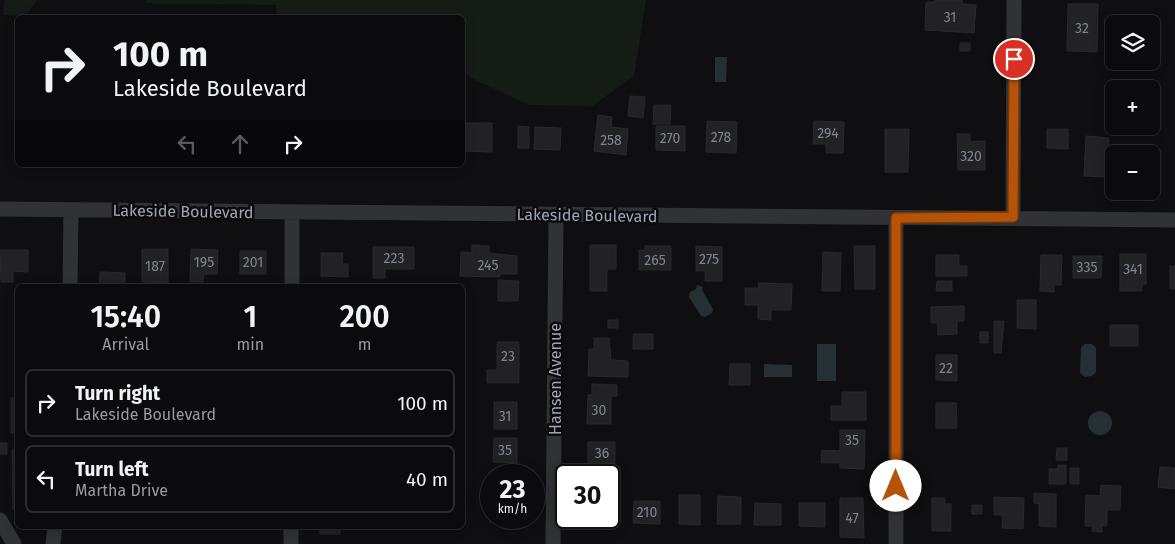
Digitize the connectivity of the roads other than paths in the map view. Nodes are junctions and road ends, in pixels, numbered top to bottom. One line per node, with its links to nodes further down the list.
1 (1014, 0): 6 (street)
2 (0, 209): 3 (street, Lakeside Boulevard)
3 (71, 210): 4 (street, Lakeside Boulevard); 9 (street)
4 (292, 212): 5 (street, Lakeside Boulevard); 10 (street)
5 (556, 215): 7 (street, Lakeside Boulevard); 17 (street, Hansen Avenue)
6 (1013, 217): 7 (street, Lakeside Boulevard); 8 (street, Lakeside Boulevard)
7 (896, 218): 18 (street)
8 (1175, 220)
9 (70, 284)
10 (292, 284)
11 (0, 520): 14 (street)
12 (54, 529): 15 (street)
13 (291, 529): 16 (street)
14 (14, 544)
15 (52, 544)
16 (291, 544)
17 (553, 544)
18 (896, 544)

